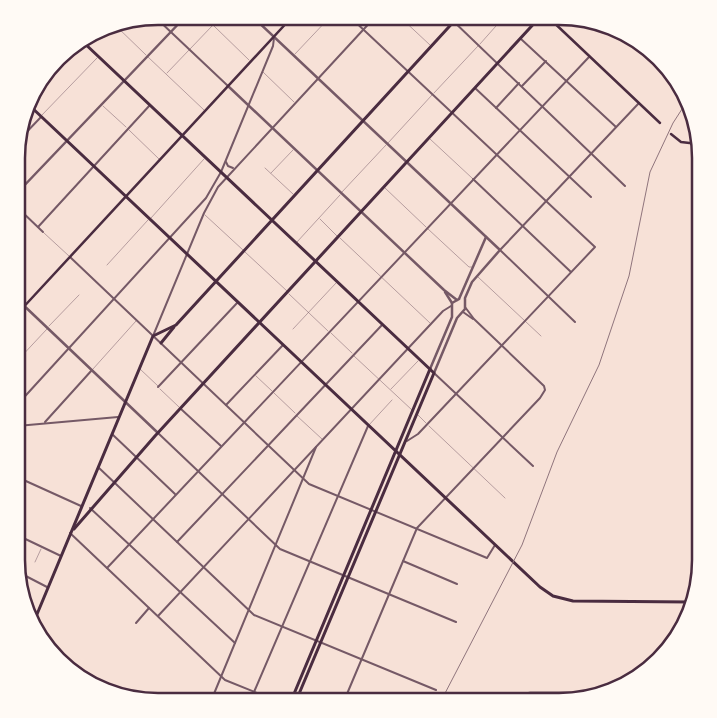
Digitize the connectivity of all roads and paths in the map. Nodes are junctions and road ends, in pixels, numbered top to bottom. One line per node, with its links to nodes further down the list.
1 (164, 25): 17 (street)
2 (178, 25): 17 (street)
3 (213, 25): 23 (lane); 28 (lane)
4 (261, 25): 18 (street)
5 (285, 25): 18 (main road)
6 (322, 25): 24 (lane)
7 (359, 25): 15 (street)
8 (368, 25): 15 (street)
9 (409, 25): 22 (lane)
10 (451, 25): 22 (main road)
11 (457, 25): 20 (street)
12 (497, 25): 20 (lane)
13 (533, 25): 19 (main road)
14 (556, 25): 27 (main road)
15 (364, 30): 32 (street); 34 (street)
16 (121, 31): 26 (lane)
17 (171, 32): 23 (street); 26 (street)
18 (274, 37): 24 (street); 28 (main road); 31 (street)
19 (521, 38): 29 (street); 30 (main road)
20 (479, 45): 30 (street); 41 (lane)
21 (87, 46): 25 (main road)
22 (431, 46): 32 (main road)
23 (189, 49): 33 (lane); 38 (street)
24 (293, 55): 34 (street)
25 (98, 56): 36 (main road); 52 (lane)
26 (148, 56): 33 (lane); 36 (street)
27 (589, 57): 35 (street); 43 (main road)
28 (251, 61): 38 (main road)
29 (546, 62): 35 (street); 39 (street)
30 (498, 63): 37 (street); 40 (main road)
31 (262, 72): 42 (lane); 46 (street)
32 (408, 72): 41 (street); 53 (main road)
33 (166, 74): 50 (lane)
34 (318, 78): 42 (street); 53 (street)
35 (567, 80): 47 (street); 56 (street)
36 (124, 81): 44 (street); 45 (main road)
37 (519, 83): 39 (street); 48 (street)
38 (228, 86): 46 (street); 50 (main road)
39 (522, 86): 47 (street)
40 (475, 88): 48 (street); 51 (main road)
41 (433, 95): 51 (street); 65 (lane)
42 (294, 102): 55 (street)
43 (639, 103): 54 (main road); 56 (street)
44 (102, 105): 58 (lane); 63 (street)
45 (150, 105): 58 (street); 61 (main road)
46 (248, 105): 55 (street); 71 (street)
47 (543, 105): 59 (street); 67 (street)
48 (496, 108): 59 (street)
49 (34, 110): 52 (main road)
50 (205, 111): 61 (main road)
51 (452, 113): 62 (main road); 68 (street)
52 (41, 117): 57 (street); 63 (main road)
53 (363, 121): 65 (street); 76 (main road)
54 (660, 123)
55 (271, 127): 66 (street); 74 (street)
56 (616, 127): 67 (street)
57 (29, 129)
58 (128, 129): 70 (lane); 73 (street)
59 (519, 130): 68 (street); 80 (street)
60 (670, 134): 64 (main road)
61 (182, 136): 69 (main road); 70 (main road)
62 (429, 138): 72 (main road); 81 (lane)
63 (68, 141): 73 (main road); 82 (street)
64 (691, 143)
65 (387, 144): 72 (street); 85 (lane)
66 (294, 149): 76 (street); 78 (lane)
67 (592, 152): 80 (street); 83 (street)
68 (496, 154): 81 (street); 89 (street)
69 (205, 158): 77 (main road); 95 (lane)
70 (160, 160): 87 (main road)
71 (226, 160): 74 (street); 77 (street)
72 (407, 162): 84 (main road); 90 (street)
73 (94, 166): 87 (main road); 98 (street)
74 (235, 168): 79 (street)
75 (265, 168): 78 (lane)
76 (317, 170): 85 (street); 86 (main road)
77 (221, 172): 79 (main road); 102 (street)
78 (271, 174): 86 (lane)
79 (226, 177): 92 (street); 96 (main road)
80 (569, 177): 88 (street); 89 (street)
81 (473, 179): 90 (street); 97 (street)
82 (25, 185)
83 (625, 186)
84 (384, 187): 91 (main road); 99 (lane)
85 (342, 193): 91 (street); 94 (lane)
86 (294, 195): 96 (main road)
87 (126, 197): 95 (main road); 109 (main road)
88 (591, 197)
89 (546, 201): 97 (street); 113 (street)
90 (450, 203): 99 (street); 101 (street)
91 (362, 212): 103 (main road); 107 (street)
92 (204, 214): 105 (lane); 108 (street)
93 (25, 215): 98 (street)
94 (318, 218): 103 (lane); 104 (lane)
95 (150, 219): 102 (main road); 111 (lane)
96 (271, 220): 104 (main road); 105 (main road)
97 (523, 226): 106 (street); 113 (street)
98 (38, 227): 100 (street)
99 (427, 228): 107 (street); 112 (lane)
100 (43, 232): 109 (lane)
101 (486, 237): 106 (street); 112 (street)
102 (170, 238): 108 (main road); 122 (street)
103 (339, 238): 110 (main road); 115 (lane)
104 (296, 243): 110 (main road)
105 (243, 250): 116 (main road); 119 (lane)
106 (500, 250): 114 (street); 121 (street)
107 (404, 252): 115 (street); 118 (street)
108 (187, 254): 116 (main road); 144 (street)
109 (70, 257): 122 (street); 126 (main road)
110 (316, 262): 117 (main road); 119 (main road)
111 (107, 264)
112 (474, 267): 123 (street)
113 (572, 272): 121 (street)
114 (477, 276): 128 (street); 135 (lane)
115 (380, 277): 124 (street); 138 (lane)
116 (216, 281): 125 (main road); 139 (main road)
117 (337, 282): 124 (main road); 131 (lane)
118 (444, 290): 123 (street); 127 (street)
119 (288, 293): 131 (lane); 137 (main road)
120 (79, 295): 141 (lane)
121 (548, 297): 135 (street); 136 (street)
122 (115, 300): 134 (street); 150 (street)
123 (458, 300): 127 (street); 128 (street)
124 (357, 301): 140 (main road); 143 (street)
125 (238, 302): 137 (main road); 155 (street)
126 (25, 305)
127 (452, 305): 130 (street); 138 (street)
128 (465, 306): 132 (street); 133 (street)
129 (25, 307): 141 (street)
130 (453, 311): 132 (street); 158 (street)
131 (308, 312): 142 (lane); 143 (lane)
132 (462, 312): 133 (street); 159 (street)
133 (474, 319): 148 (street)
134 (137, 321): 144 (street); 157 (lane)
135 (525, 321): 145 (lane); 148 (street)
136 (575, 322)
137 (260, 323): 147 (main road); 162 (main road)
138 (431, 324): 149 (street)
139 (176, 325): 144 (main road); 146 (main road)
140 (382, 325): 149 (main road); 152 (street)
141 (48, 328): 150 (street); 151 (lane)
142 (293, 329)
143 (329, 332): 152 (lane); 154 (street)
144 (153, 336): 146 (street); 156 (main road)
145 (541, 336)
146 (161, 343): 155 (street)
147 (283, 345): 154 (main road); 160 (street)
148 (502, 346): 167 (street); 185 (street)
149 (408, 348): 153 (main road); 161 (street)
150 (69, 349): 157 (street); 168 (street)
151 (25, 353)
152 (354, 355): 161 (lane); 163 (street)
153 (419, 360): 158 (main road); 165 (lane)
154 (300, 362): 163 (main road); 166 (street)
155 (181, 363): 162 (street); 164 (street)
156 (139, 368): 164 (lane); 170 (main road)
157 (92, 370): 170 (street); 179 (street)
158 (430, 370): 159 (main road); 174 (main road)
159 (434, 373): 167 (street); 175 (main road)
160 (254, 375): 166 (lane); 171 (street)
161 (379, 379): 165 (lane); 173 (street)
162 (204, 384): 171 (street); 172 (main road)
163 (325, 385): 173 (main road); 176 (street)
164 (158, 387): 172 (lane)
165 (390, 390): 174 (lane)
166 (272, 392): 176 (lane); 178 (street)
167 (456, 394): 180 (street); 185 (street)
168 (25, 398)
169 (392, 400): 182 (lane)
170 (125, 401): 177 (main road); 183 (street)
171 (226, 405): 178 (street)
172 (181, 409): 183 (main road); 190 (street)
173 (350, 409): 182 (main road); 186 (street)
174 (413, 411): 191 (main road)
175 (416, 414): 180 (lane); 187 (main road)
176 (297, 415): 186 (lane); 189 (street)
177 (118, 417): 179 (street); 184 (main road)
178 (244, 422): 189 (street); 190 (street)
179 (44, 423): 181 (street)
180 (427, 424): 187 (street); 196 (lane)
181 (25, 425)
182 (368, 426): 191 (main road); 204 (street)
183 (158, 433): 193 (main road); 198 (street)
184 (112, 434): 193 (street); 195 (main road)
185 (502, 438): 194 (street); 196 (street)
186 (322, 439): 188 (street)
187 (405, 442): 192 (main road)
188 (317, 444): 197 (street); 199 (street)
189 (268, 445): 197 (street); 202 (street)
190 (221, 446): 198 (street)
191 (396, 452): 192 (main road); 209 (main road)
192 (399, 456): 205 (main road); 209 (main road)
193 (136, 457): 201 (main road); 203 (street)
194 (533, 466)
195 (98, 467): 201 (street); 207 (main road)
196 (474, 468): 205 (street); 206 (lane)
197 (294, 469): 199 (street); 210 (street)
198 (198, 471): 202 (street); 203 (street)
199 (304, 479): 204 (street); 217 (street)
200 (25, 481): 207 (street)
201 (114, 482): 208 (main road); 211 (street)
202 (223, 494): 210 (street); 215 (street)
203 (175, 495): 211 (street)
204 (337, 495): 209 (street); 221 (street)
205 (445, 498): 212 (street); 218 (main road)
206 (505, 498)
207 (80, 506): 213 (main road)
208 (90, 508): 213 (main road); 216 (street)
209 (373, 511): 212 (street); 227 (main road)
210 (248, 518): 217 (street); 224 (street)
211 (152, 519): 215 (street); 216 (street)
212 (417, 528): 218 (street); 222 (street)
213 (70, 533): 220 (main road); 225 (street)
214 (25, 539): 219 (street)
215 (177, 542): 224 (street)
216 (128, 545): 225 (street); 230 (street)
217 (276, 545): 221 (street); 234 (street)
218 (496, 546): 232 (main road)
219 (42, 547): 220 (street); 223 (lane)
220 (61, 556): 229 (main road)
221 (309, 561): 227 (street); 239 (street)
222 (403, 561): 228 (street); 231 (street)
223 (35, 562)
224 (203, 567): 230 (street); 234 (street)
225 (107, 568): 233 (street)
226 (26, 576): 229 (street)
227 (346, 576): 231 (street); 240 (main road)
228 (457, 584)
229 (49, 588): 235 (main road)
230 (180, 592): 236 (street); 241 (street)
231 (389, 594): 237 (street); 242 (street)
232 (685, 602)
233 (149, 608): 236 (street); 238 (street)
234 (249, 610): 239 (street); 241 (street)
235 (37, 616)
236 (158, 616): 243 (street)
237 (456, 622)
238 (136, 623)
239 (282, 627): 240 (street); 245 (street)
240 (318, 642): 242 (street); 247 (main road); 248 (main road)
241 (235, 643): 243 (street)
242 (362, 660): 244 (street); 249 (street)
243 (221, 676): 245 (street); 246 (street)
244 (436, 690)
245 (254, 692)
246 (214, 693)
247 (295, 693)
248 (299, 693)
249 (348, 693)

